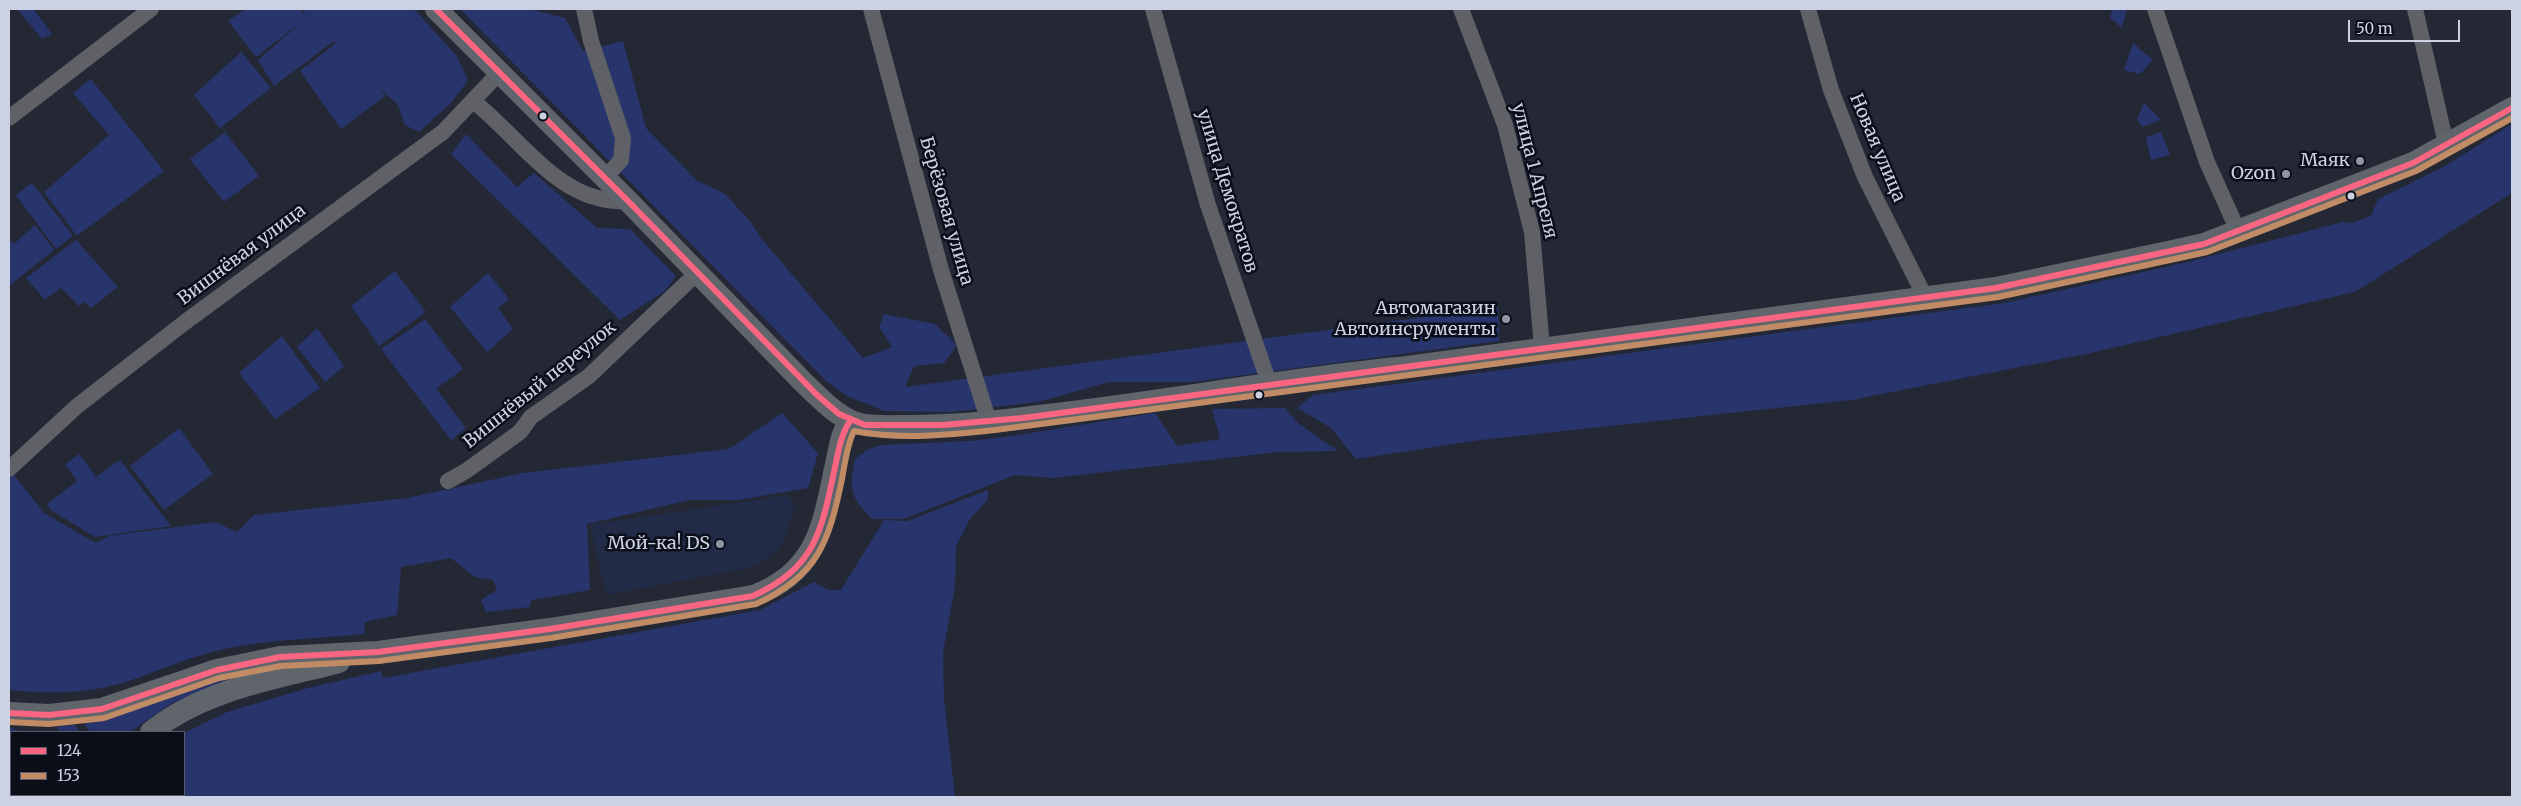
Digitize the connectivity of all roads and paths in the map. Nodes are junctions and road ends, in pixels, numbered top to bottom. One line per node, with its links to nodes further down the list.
1 (151, 9): 13 (street)
2 (436, 9): 10 (street)
3 (584, 9): 15 (street)
4 (871, 9): 23 (street, Берёзовая улица)
5 (1153, 9): 21 (street, улица Демократов)
6 (1462, 9): 20 (street, улица 1 Апреля)
7 (1808, 9): 19 (street, Новая улица)
8 (2155, 9): 17 (street)
9 (2415, 9): 14 (street)
10 (499, 73): 11 (street, Вишнёвая улица); 15 (street)
11 (472, 101): 16 (street); 24 (street, Вишнёвая улица)
12 (2512, 108): 14 (street)
13 (9, 118)
14 (2446, 144): 17 (street)
15 (605, 178): 16 (street)
16 (629, 202): 18 (street)
17 (2238, 231): 19 (street)
18 (696, 274): 22 (street); 25 (street, Вишнёвый переулок)
19 (1925, 297): 20 (street)
20 (1542, 348): 21 (street)
21 (1269, 383): 23 (street)
22 (850, 421): 23 (street); 26 (street)
23 (989, 422)
24 (9, 469)
25 (448, 481)
26 (378, 652): 27 (street); 29 (street)
27 (9, 714): 28 (street)
28 (41, 731)
29 (153, 731)

